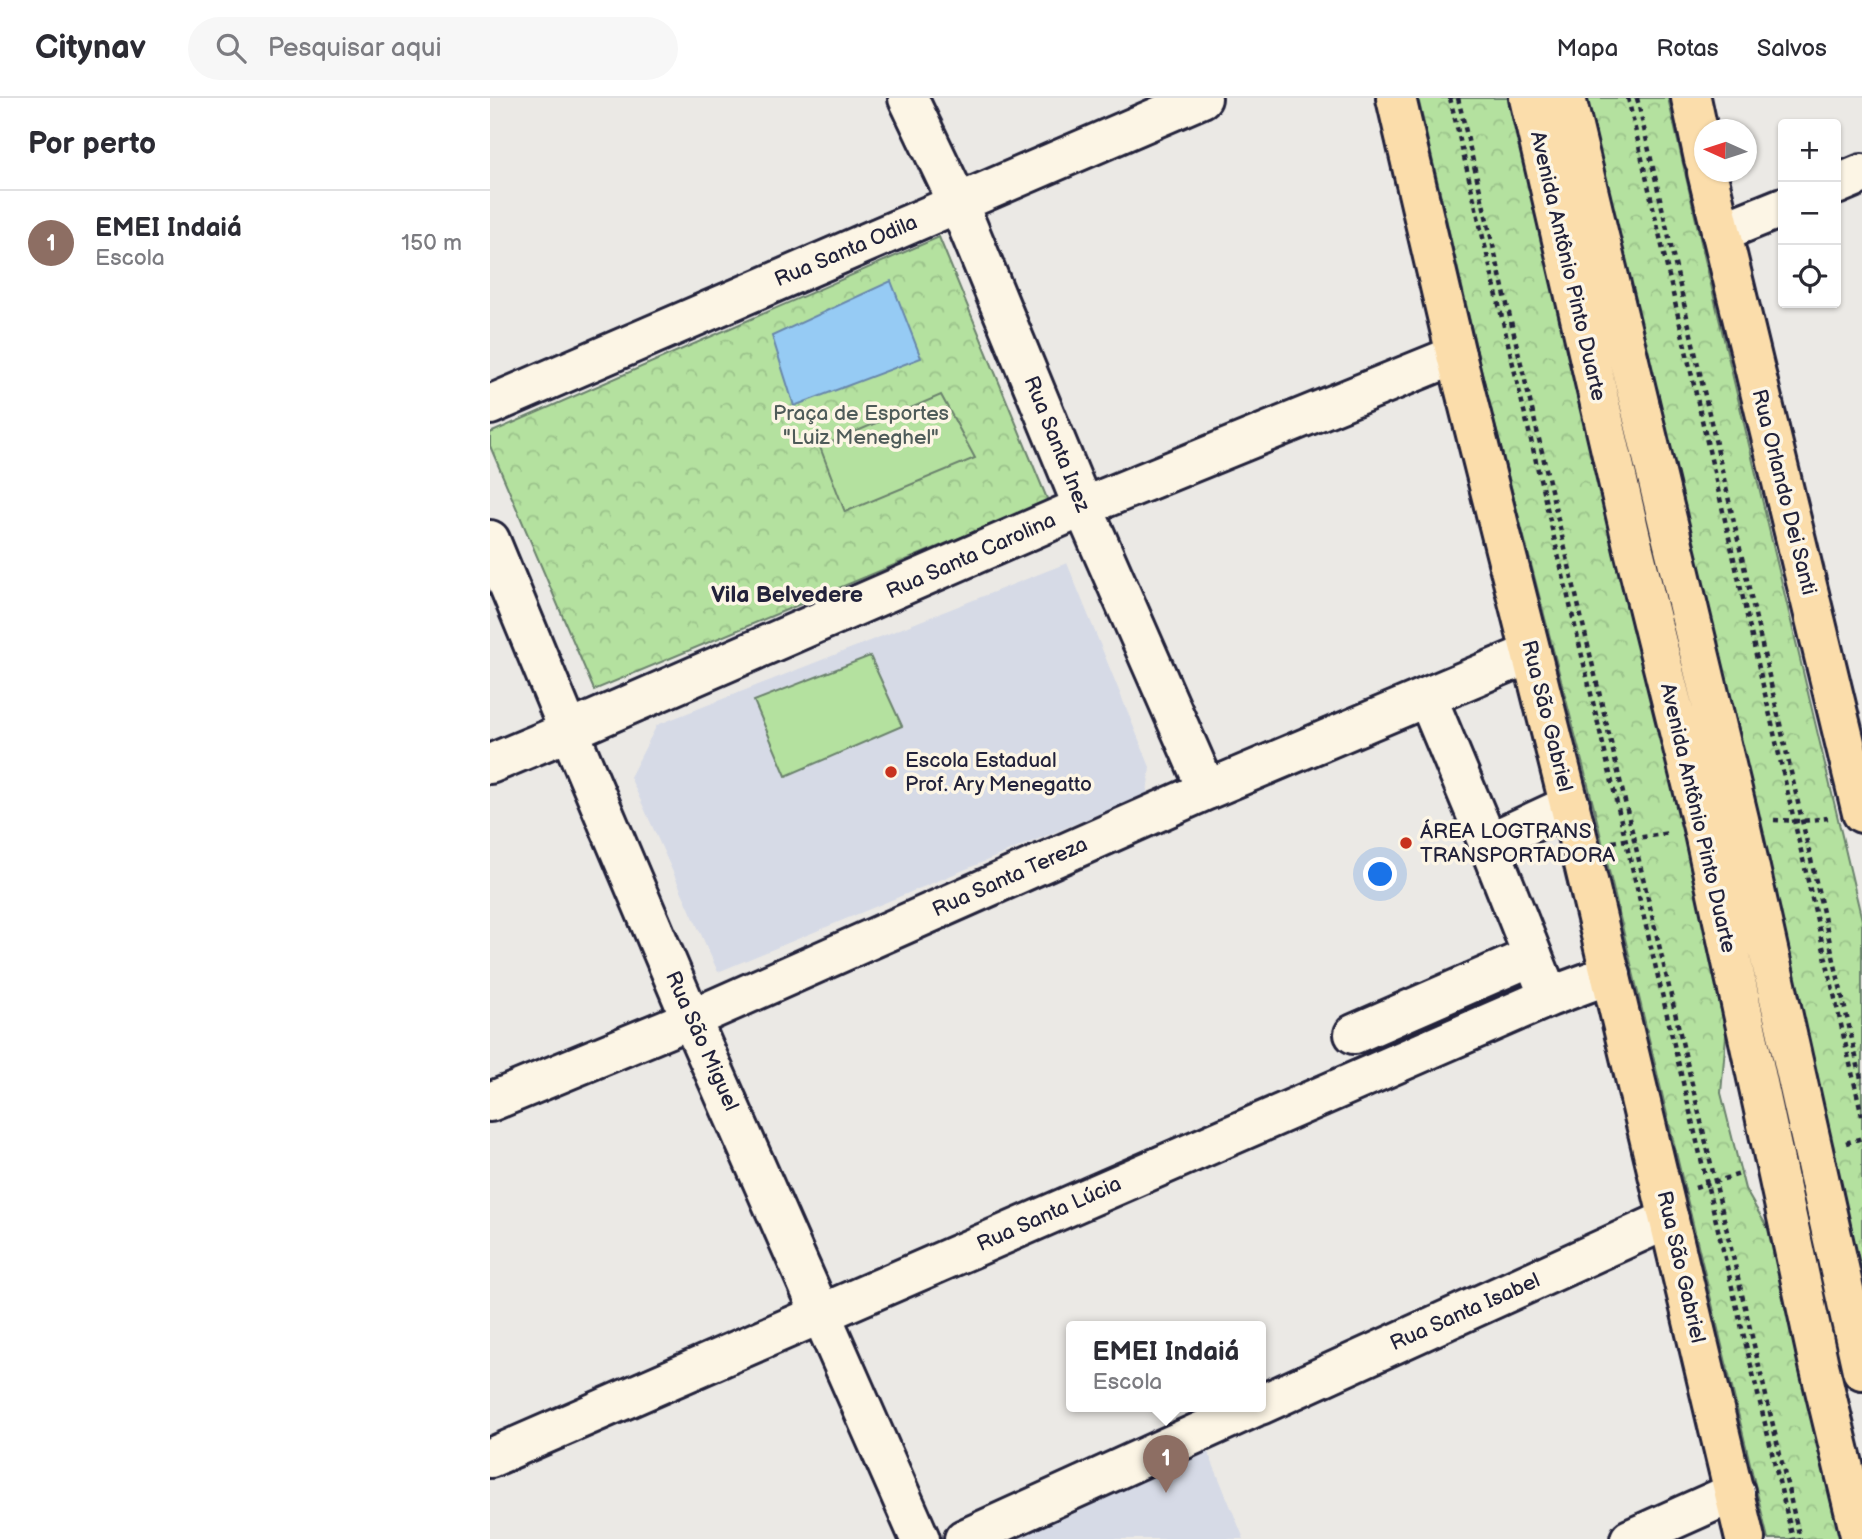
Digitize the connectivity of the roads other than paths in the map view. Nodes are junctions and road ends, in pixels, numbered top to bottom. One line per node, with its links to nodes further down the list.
1 (908, 98): 11 (street, Rua Santa Inez)
2 (1202, 98): 11 (street, Rua Santa Odila)
3 (1396, 98): 14 (main road, Rua São Gabriel)
4 (1530, 98): 43 (main road, Avenida Antônio Pinto Duarte)
5 (1566, 98): 34 (main road, Avenida Antônio Pinto Duarte)
6 (1690, 98): 7 (main road)
7 (1695, 119)
8 (1862, 174): 10 (street)
9 (1709, 182): 13 (main road, Rua Orlando Dei Santi)
10 (1841, 183)
11 (958, 203): 15 (street, Rua Santa Odila); 16 (street, Rua Santa Inez)
12 (1778, 209): 13 (street)
13 (1721, 232): 24 (main road, Rua Orlando Dei Santi)
14 (1456, 355): 16 (street, Rua Santa Carolina); 18 (main road, Rua São Gabriel)
15 (490, 405)
16 (1083, 507): 20 (street, Rua Santa Carolina); 22 (street, Rua Santa Inez)
17 (490, 540): 20 (street, Rua São Miguel)
18 (1531, 653): 19 (street, Rua Santa Tereza); 23 (main road, Rua São Gabriel)
19 (1427, 697): 22 (street, Rua Santa Tereza); 25 (street)
20 (569, 731): 21 (street, Rua Santa Carolina); 29 (street, Rua São Miguel)
21 (490, 764)
22 (1207, 790): 29 (street, Rua Santa Tereza)
23 (1570, 805): 25 (street); 27 (main road, Rua São Gabriel)
24 (1862, 813)
25 (1488, 843): 26 (street)
26 (1533, 956): 28 (street); 30 (street)
27 (1611, 974): 28 (street, Rua Santa Lúcia); 32 (main road, Rua São Gabriel)
28 (1549, 997): 33 (street, Rua Santa Lúcia)
29 (691, 1019): 31 (street, Rua Santa Tereza); 33 (street, Rua São Miguel)
30 (1353, 1034)
31 (490, 1102)
32 (1669, 1219): 35 (street, Rua Santa Isabel); 38 (main road, Rua São Gabriel)
33 (822, 1314): 37 (street, Rua Santa Lúcia); 39 (street, Rua São Miguel)
34 (1862, 1370)
35 (1266, 1403)
36 (1244, 1412): 40 (street)
37 (490, 1458)
38 (1735, 1492): 41 (street); 42 (main road, Rua São Gabriel)
39 (920, 1539)
40 (964, 1539)
41 (1630, 1539)
42 (1745, 1539)
43 (1861, 1539)

